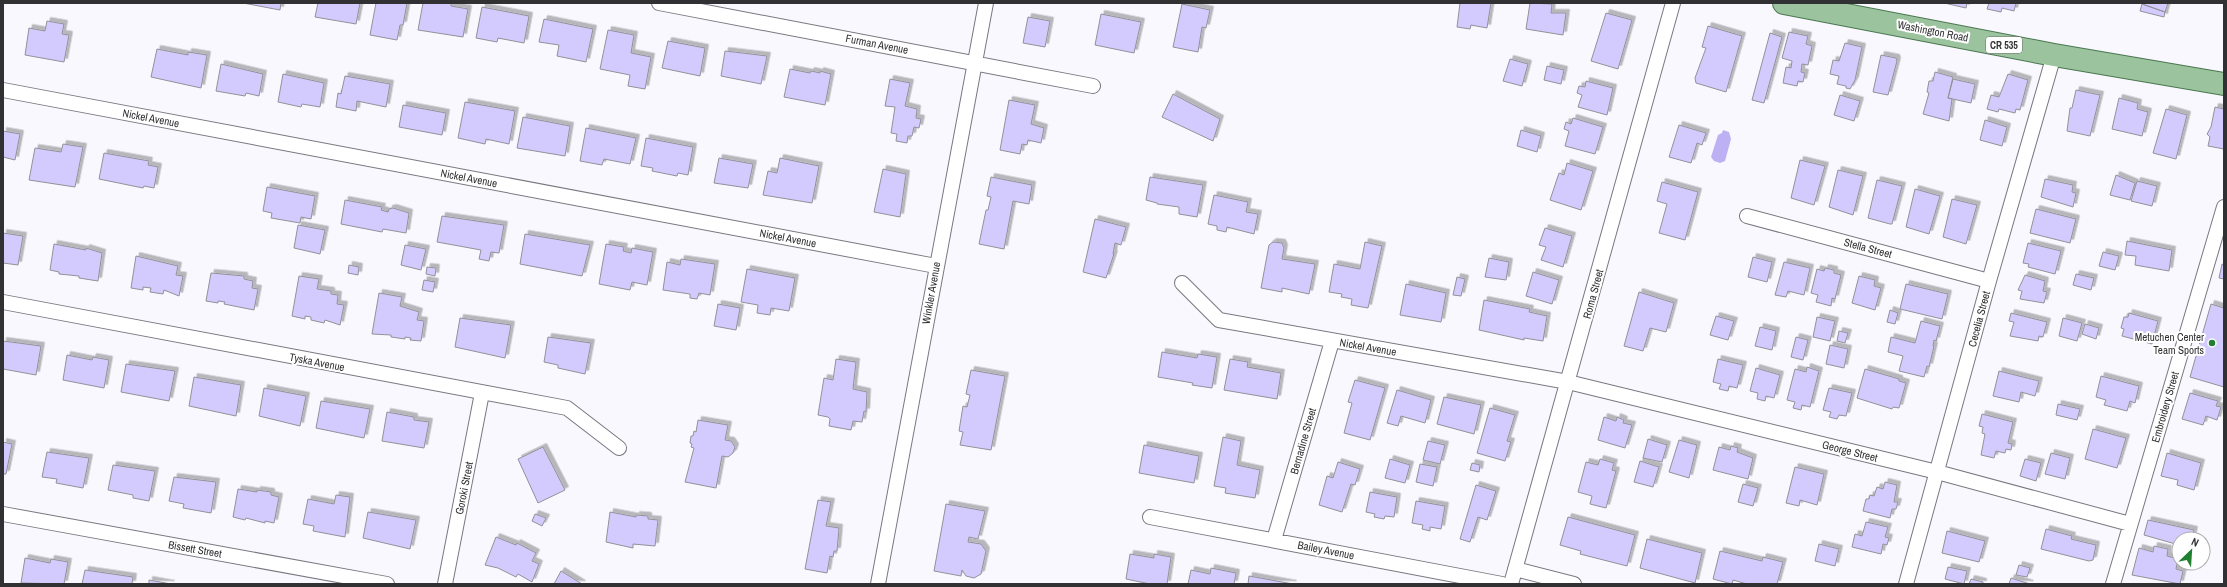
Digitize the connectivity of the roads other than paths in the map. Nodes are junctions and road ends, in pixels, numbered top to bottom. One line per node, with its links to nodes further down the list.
1 (660, 3): 7 (street, Furman Avenue)
2 (986, 3): 7 (street, Winkler Avenue)
3 (1673, 3): 18 (street, Roma Street)
4 (1784, 3): 5 (main road, Washington Road / CR 535)
5 (1845, 9): 6 (main road, Washington Road / CR 535)
6 (2054, 55): 8 (main road, Washington Road / CR 535); 14 (street, Cecelia Street)
7 (973, 62): 9 (street, Furman Avenue); 13 (street, Winkler Avenue)
8 (2224, 84)
9 (1094, 86)
10 (3, 90): 13 (street, Nickel Avenue)
11 (2224, 207): 24 (street, Embroidery Street)
12 (1747, 216): 14 (street, Stella Street)
13 (936, 266): 29 (street, Winkler Avenue)
14 (1989, 281): 21 (street, Cecelia Street)
15 (1182, 283): 17 (street, Nickel Avenue)
16 (3, 302): 19 (street, Tyska Avenue)
17 (1332, 341): 18 (street, Nickel Avenue); 25 (street, Bernadine Street)
18 (1568, 382): 21 (street, George Street); 26 (street, Roma Street)
19 (482, 393): 20 (street, Tyska Avenue); 28 (street, Goroki Street)
20 (619, 448)
21 (1937, 472): 24 (street, George Street); 33 (street, Cecelia Street)
22 (3, 514): 27 (street, Bissett Street)
23 (1150, 517): 25 (street, Bailey Avenue)
24 (2130, 524): 34 (street, Embroidery Street)
25 (1274, 540): 30 (street, Bailey Avenue)
26 (1515, 569): 31 (street, Roma Street); 32 (street)
27 (387, 584)
28 (445, 584)
29 (878, 584)
30 (1502, 584)
31 (1511, 584)
32 (1574, 584)
33 (1906, 584)
34 (2113, 584)

